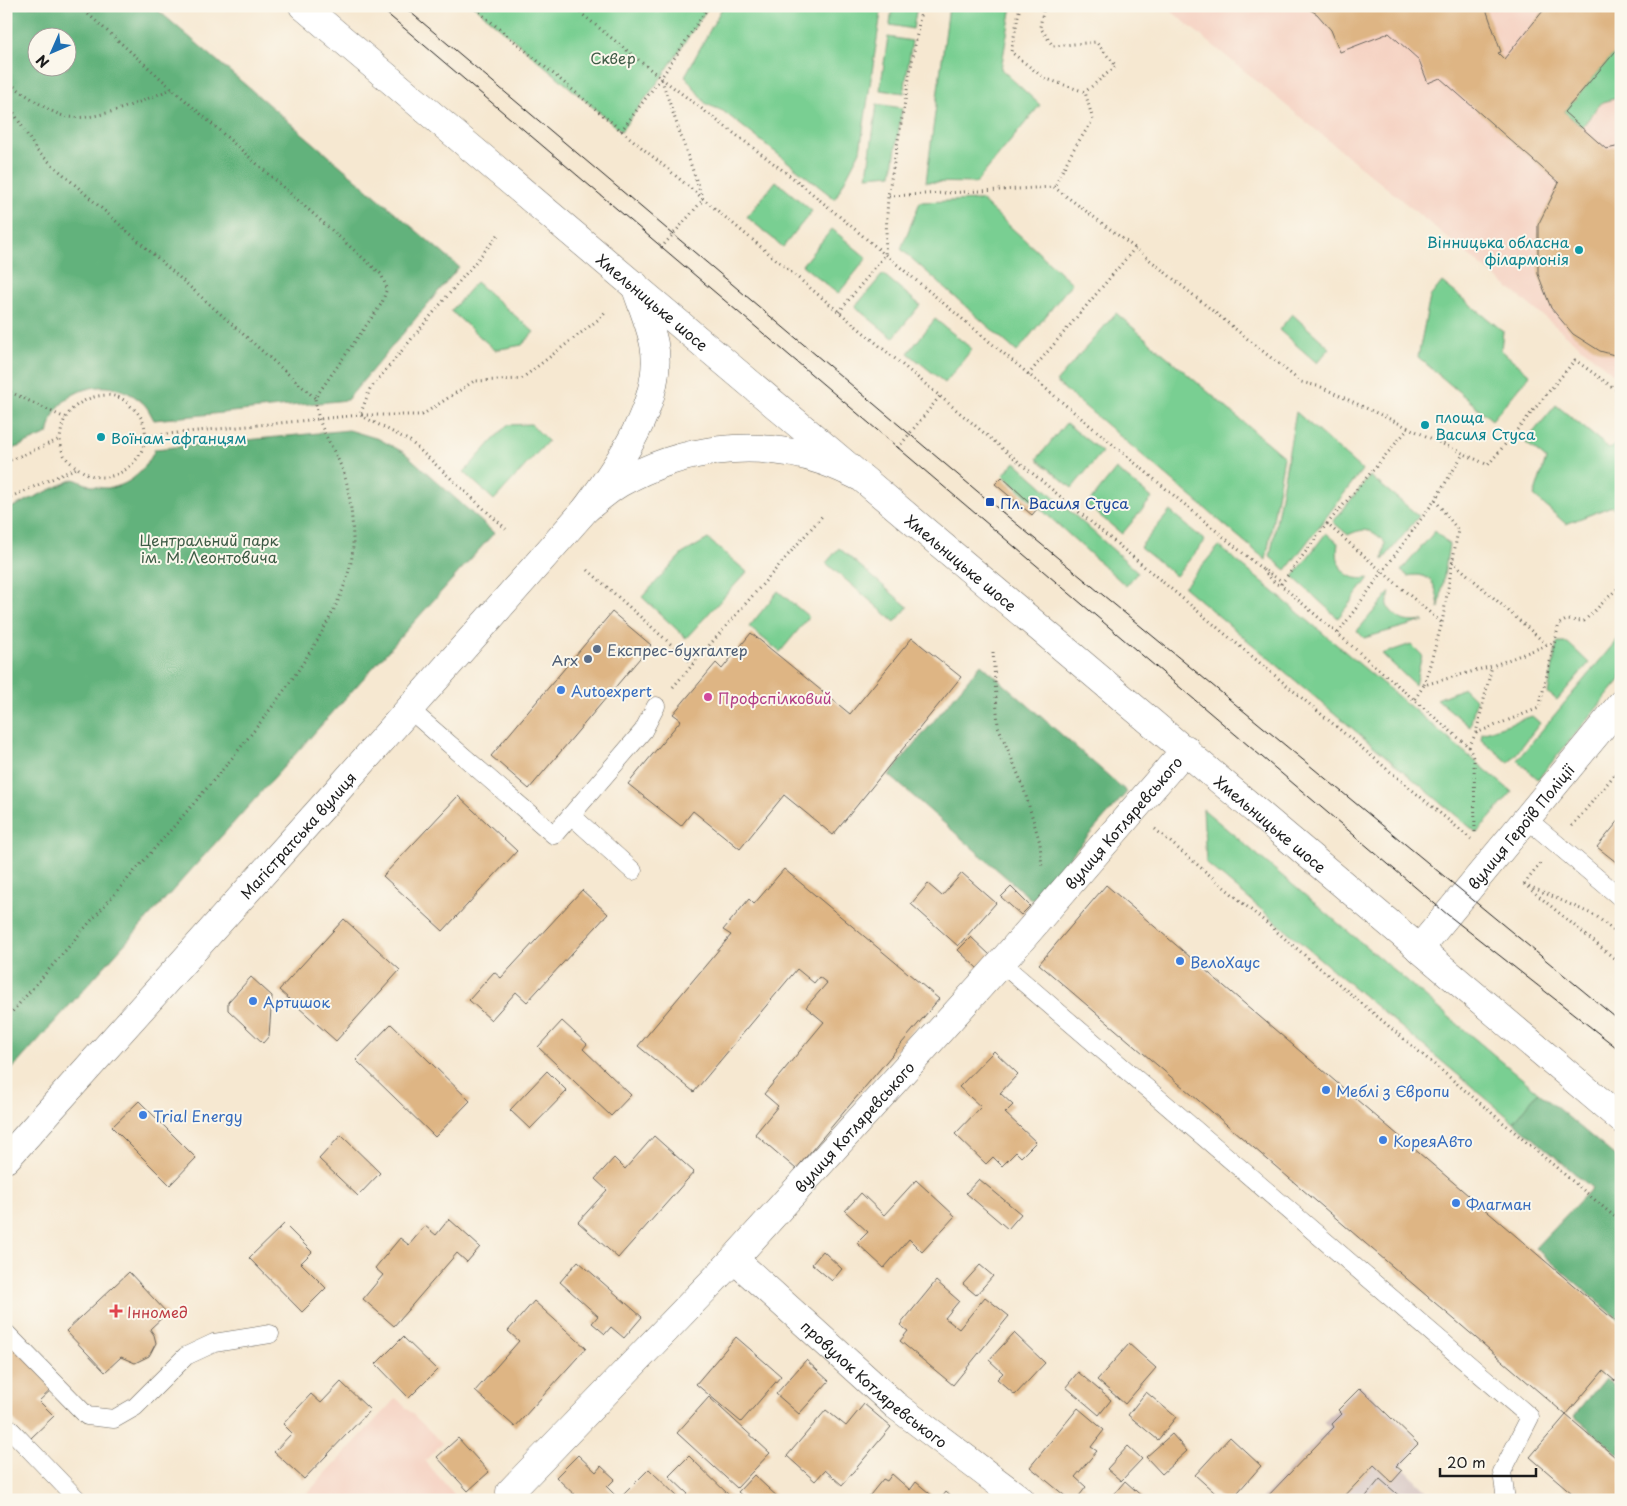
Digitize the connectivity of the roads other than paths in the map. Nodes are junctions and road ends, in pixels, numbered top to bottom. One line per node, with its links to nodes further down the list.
1 (303, 6): 2 (main road, Хмельницьке шосе)
2 (635, 286): 3 (main road, Хмельницьке шосе); 4 (main road)
3 (862, 478): 4 (main road); 8 (main road, Хмельницьке шосе)
4 (586, 509): 7 (main road, Магістратська вулиця)
5 (1621, 704): 10 (main road, вулиця Героїв Поліції)
6 (656, 706): 9 (lane)
7 (409, 709): 9 (lane); 16 (main road, Магістратська вулиця)
8 (1186, 749): 13 (main road, Хмельницьке шосе); 14 (main road, вулиця Котляревського)
9 (571, 815): 11 (lane)
10 (1527, 819): 12 (lane); 13 (main road, вулиця Героїв Поліції)
11 (633, 871)
12 (1621, 898)
13 (1419, 949): 15 (main road, Хмельницьке шосе)
14 (1001, 963): 17 (main road, вулиця Котляревського); 24 (lane)
15 (1621, 1119)
16 (6, 1159)
17 (734, 1259): 21 (main road, вулиця Котляревського); 23 (main road, провулок Котляревського)
18 (6, 1333): 19 (lane)
19 (270, 1334)
20 (6, 1425): 22 (lane)
21 (510, 1492)
22 (78, 1500)
23 (1021, 1500)
24 (1506, 1500)

